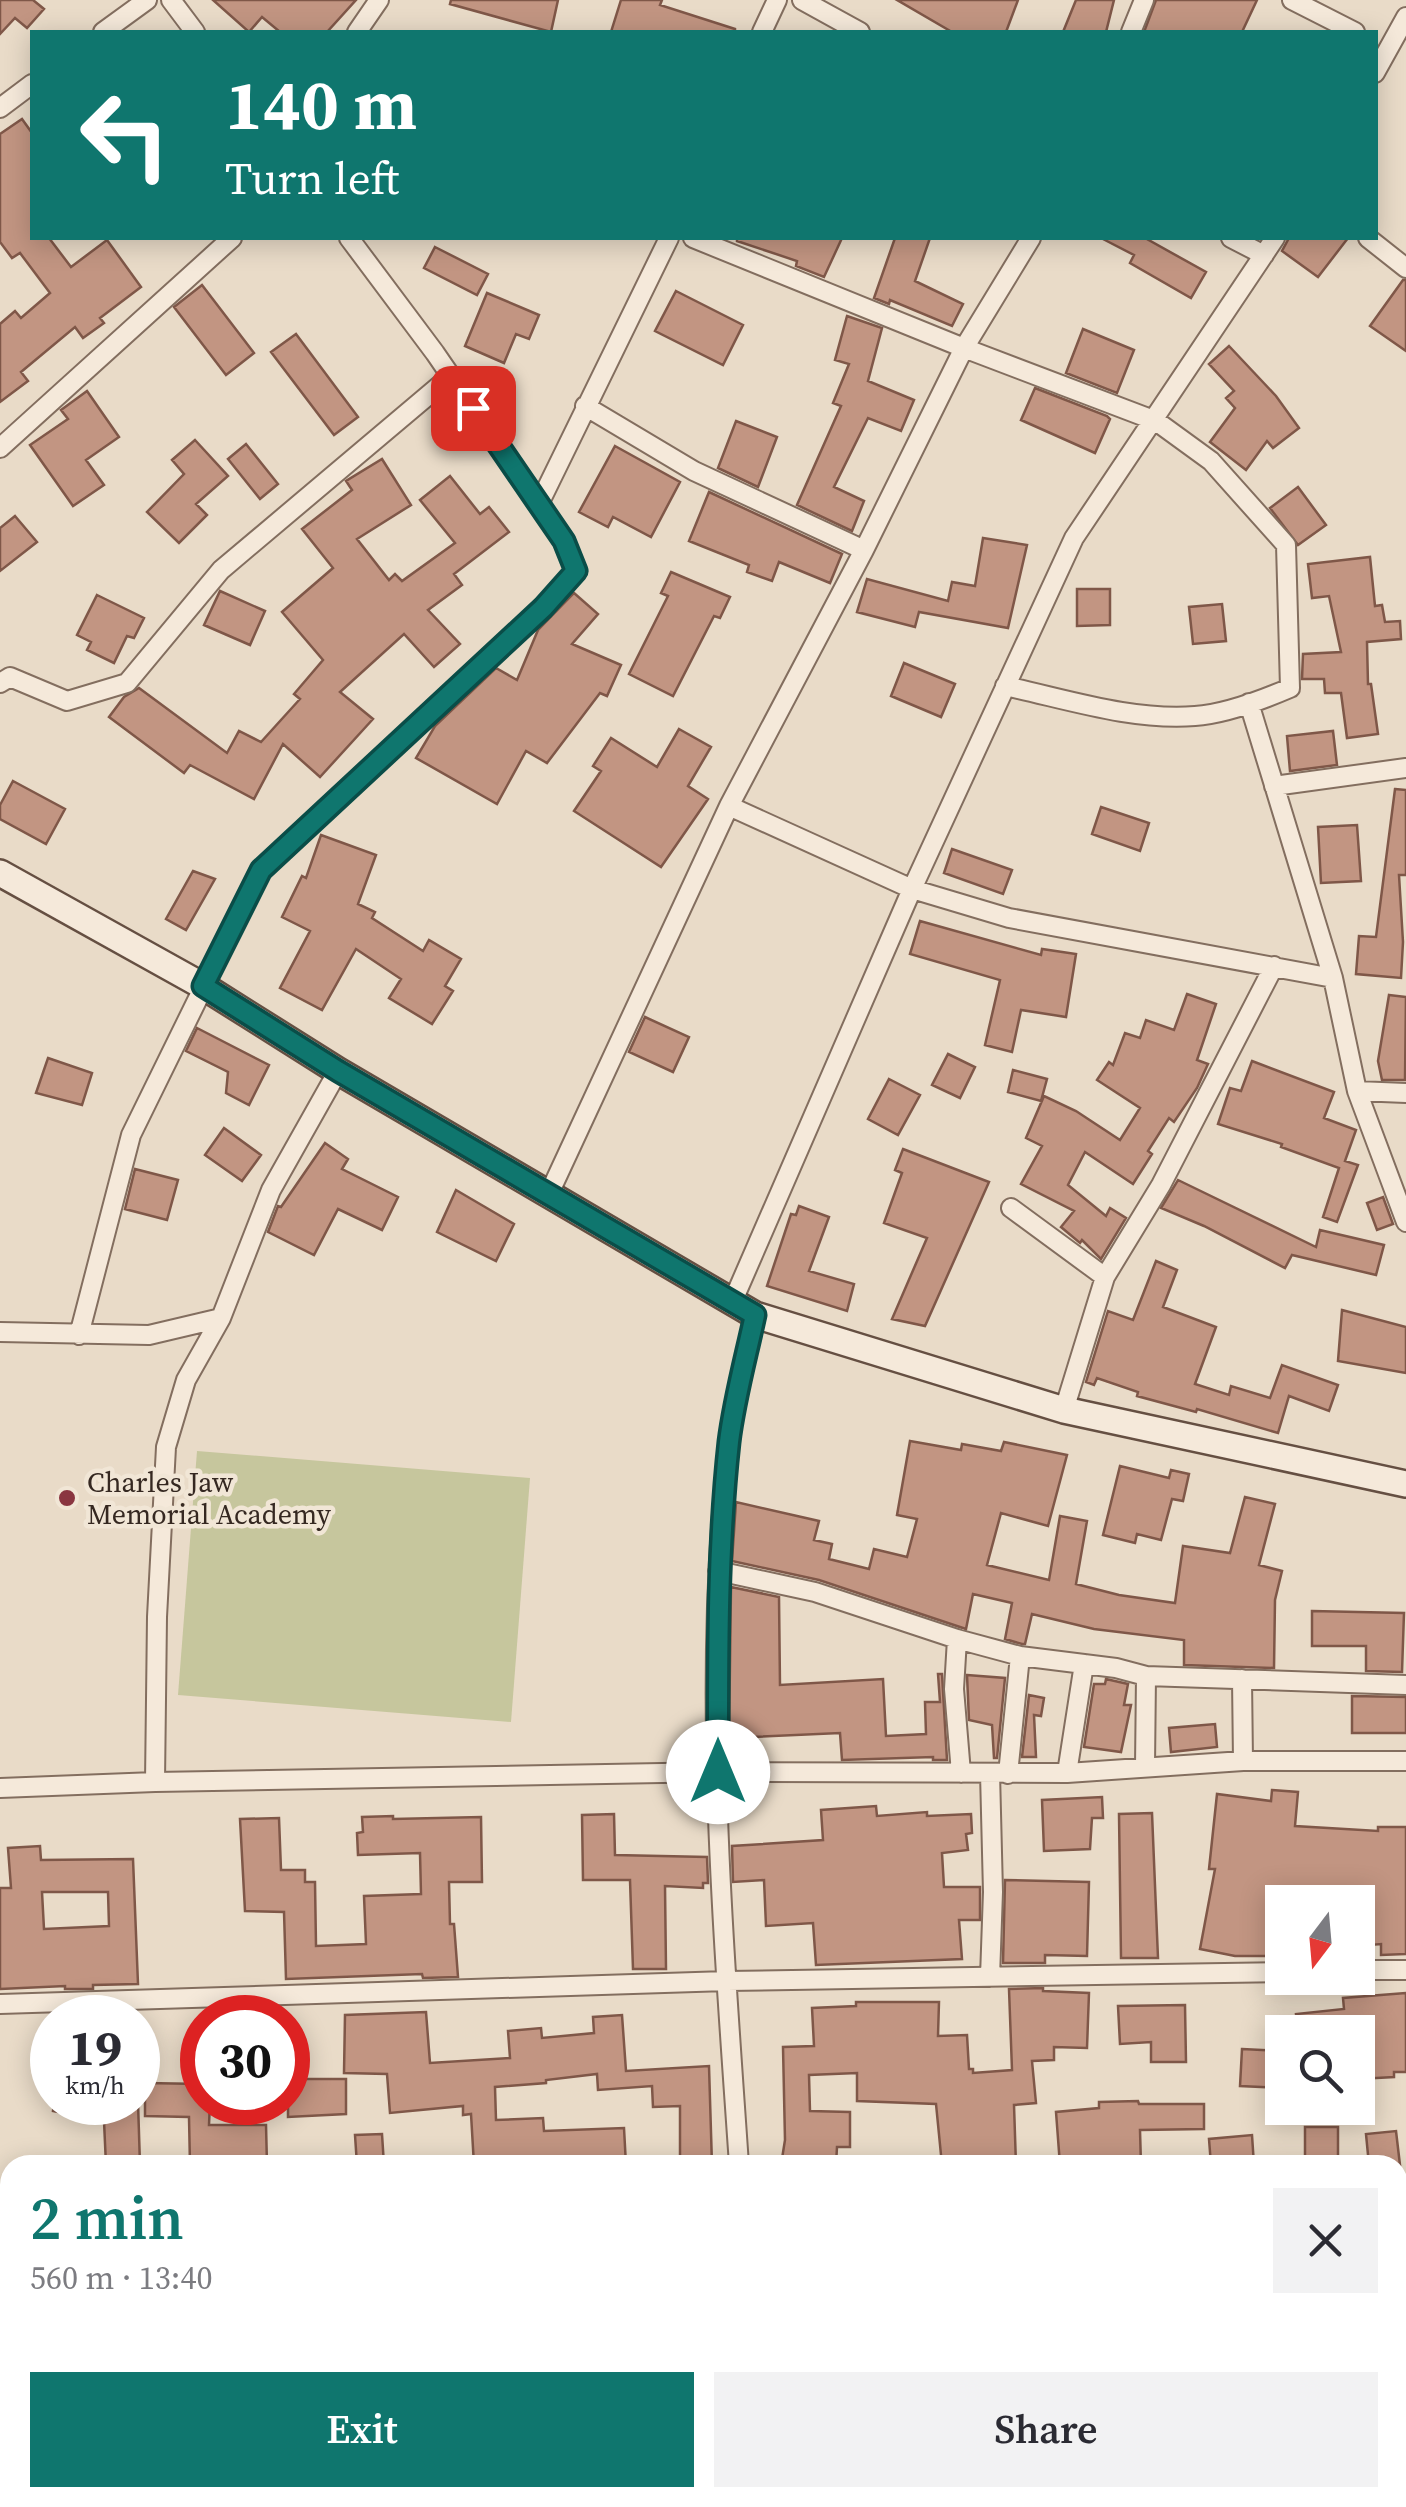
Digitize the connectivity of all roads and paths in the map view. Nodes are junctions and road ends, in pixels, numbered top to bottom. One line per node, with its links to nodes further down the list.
1 (147, 0): 9 (street)
2 (171, 0): 10 (street)
3 (378, 0): 11 (street)
4 (777, 0): 12 (street)
5 (802, 0): 13 (street)
6 (1144, 0): 14 (street)
7 (1292, 0): 15 (street)
8 (1406, 17): 16 (street)
9 (105, 30)
10 (194, 30)
11 (357, 30)
12 (763, 30)
13 (856, 30)
14 (1132, 30)
15 (1351, 30)
16 (1382, 46)
17 (30, 86): 18 (street)
18 (0, 108)
19 (230, 240): 33 (street)
20 (350, 240): 30 (street)
21 (667, 240): 31 (street)
22 (698, 240): 29 (street)
23 (1031, 240): 29 (street)
24 (1235, 240): 27 (street)
25 (1274, 240): 27 (street)
26 (1371, 240): 28 (street)
27 (1264, 255): 32 (street)
28 (1406, 268)
29 (964, 348): 32 (street); 35 (street)
30 (451, 376): 34 (street); 36 (street)
31 (585, 406): 34 (street); 35 (street)
32 (1156, 421): 37 (street); 38 (street)
33 (0, 448)
34 (539, 504): 46 (street)
35 (864, 550): 41 (street)
36 (0, 682)
37 (1005, 686): 38 (street); 43 (street)
38 (1249, 703): 40 (street)
39 (1406, 768): 40 (street)
40 (1274, 786): 45 (street)
41 (730, 806): 43 (street); 50 (street)
42 (0, 874): 46 (street)
43 (912, 889): 44 (street); 54 (street)
44 (1274, 966): 45 (street); 53 (street)
45 (1333, 978): 48 (street)
46 (203, 986): 47 (street); 57 (street)
47 (338, 1071): 50 (street); 55 (street)
48 (1356, 1092): 49 (street); 52 (street)
49 (1406, 1092)
50 (548, 1196): 54 (street)
51 (1011, 1208): 53 (street)
52 (1406, 1222)
53 (1105, 1278): 58 (street)
54 (744, 1309): 58 (street); 60 (street)
55 (221, 1318): 57 (street); 74 (street)
56 (0, 1332): 57 (street)
57 (79, 1336)
58 (1064, 1410): 59 (street)
59 (1406, 1484)
60 (718, 1571): 61 (street); 70 (street)
61 (957, 1640): 62 (street); 71 (street)
62 (1020, 1656): 63 (street); 73 (street)
63 (1084, 1664): 64 (street); 72 (street)
64 (1146, 1676): 65 (street); 69 (street)
65 (1242, 1679): 66 (street); 67 (street)
66 (1406, 1685)
67 (1244, 1761): 68 (street); 69 (street)
68 (1406, 1761)
69 (1145, 1766): 72 (street)
70 (718, 1772): 71 (street); 74 (street); 80 (street)
71 (960, 1773): 73 (street)
72 (1068, 1773): 73 (street)
73 (999, 1774): 79 (street)
74 (155, 1782): 75 (street)
75 (0, 1788)
76 (1375, 1970): 77 (street)
77 (1406, 1970)
78 (1265, 1972): 79 (street)
79 (990, 1977): 80 (street)
80 (726, 1982): 81 (street); 82 (street)
81 (0, 2004)
82 (738, 2155)

